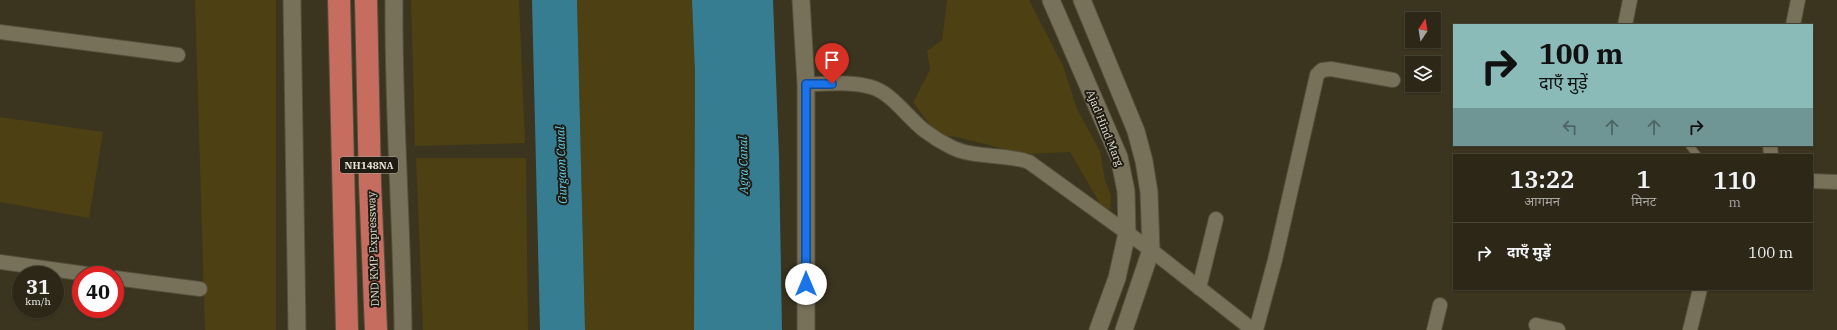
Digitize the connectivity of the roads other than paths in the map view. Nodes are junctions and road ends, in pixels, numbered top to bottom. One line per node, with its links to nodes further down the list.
1 (292, 0): 31 (street)
2 (339, 0): 32 (highway, NH148NA)
3 (366, 0): 33 (highway, DND KMP Expressway / NH148NA)
4 (394, 0): 34 (street)
5 (802, 0): 15 (street)
6 (1051, 0): 21 (street, Ajad Hind Marg)
7 (1082, 0): 22 (street)
8 (1630, 0): 10 (street)
9 (1798, 0): 11 (street)
10 (1625, 24)
11 (1793, 24)
12 (0, 32): 13 (street)
13 (178, 54)
14 (1394, 80): 39 (street)
15 (806, 84): 21 (street); 35 (street)
16 (1690, 146): 17 (lane)
17 (1696, 154)
18 (1813, 181): 19 (street)
19 (1837, 182)
20 (1216, 219): 26 (street)
21 (1127, 233): 22 (street); 36 (street, Ajad Hind Marg)
22 (1151, 250): 26 (street); 37 (street)
23 (0, 262): 24 (street)
24 (72, 272)
25 (124, 279): 27 (street)
26 (1199, 288): 38 (street)
27 (200, 289)
28 (1700, 290): 42 (street)
29 (1440, 305): 40 (street)
30 (1536, 325): 41 (street)
31 (297, 330)
32 (347, 330)
33 (376, 330)
34 (403, 330)
35 (806, 330)
36 (1098, 330)
37 (1124, 330)
38 (1253, 330)
39 (1256, 330)
40 (1434, 330)
41 (1558, 330)
42 (1690, 330)

